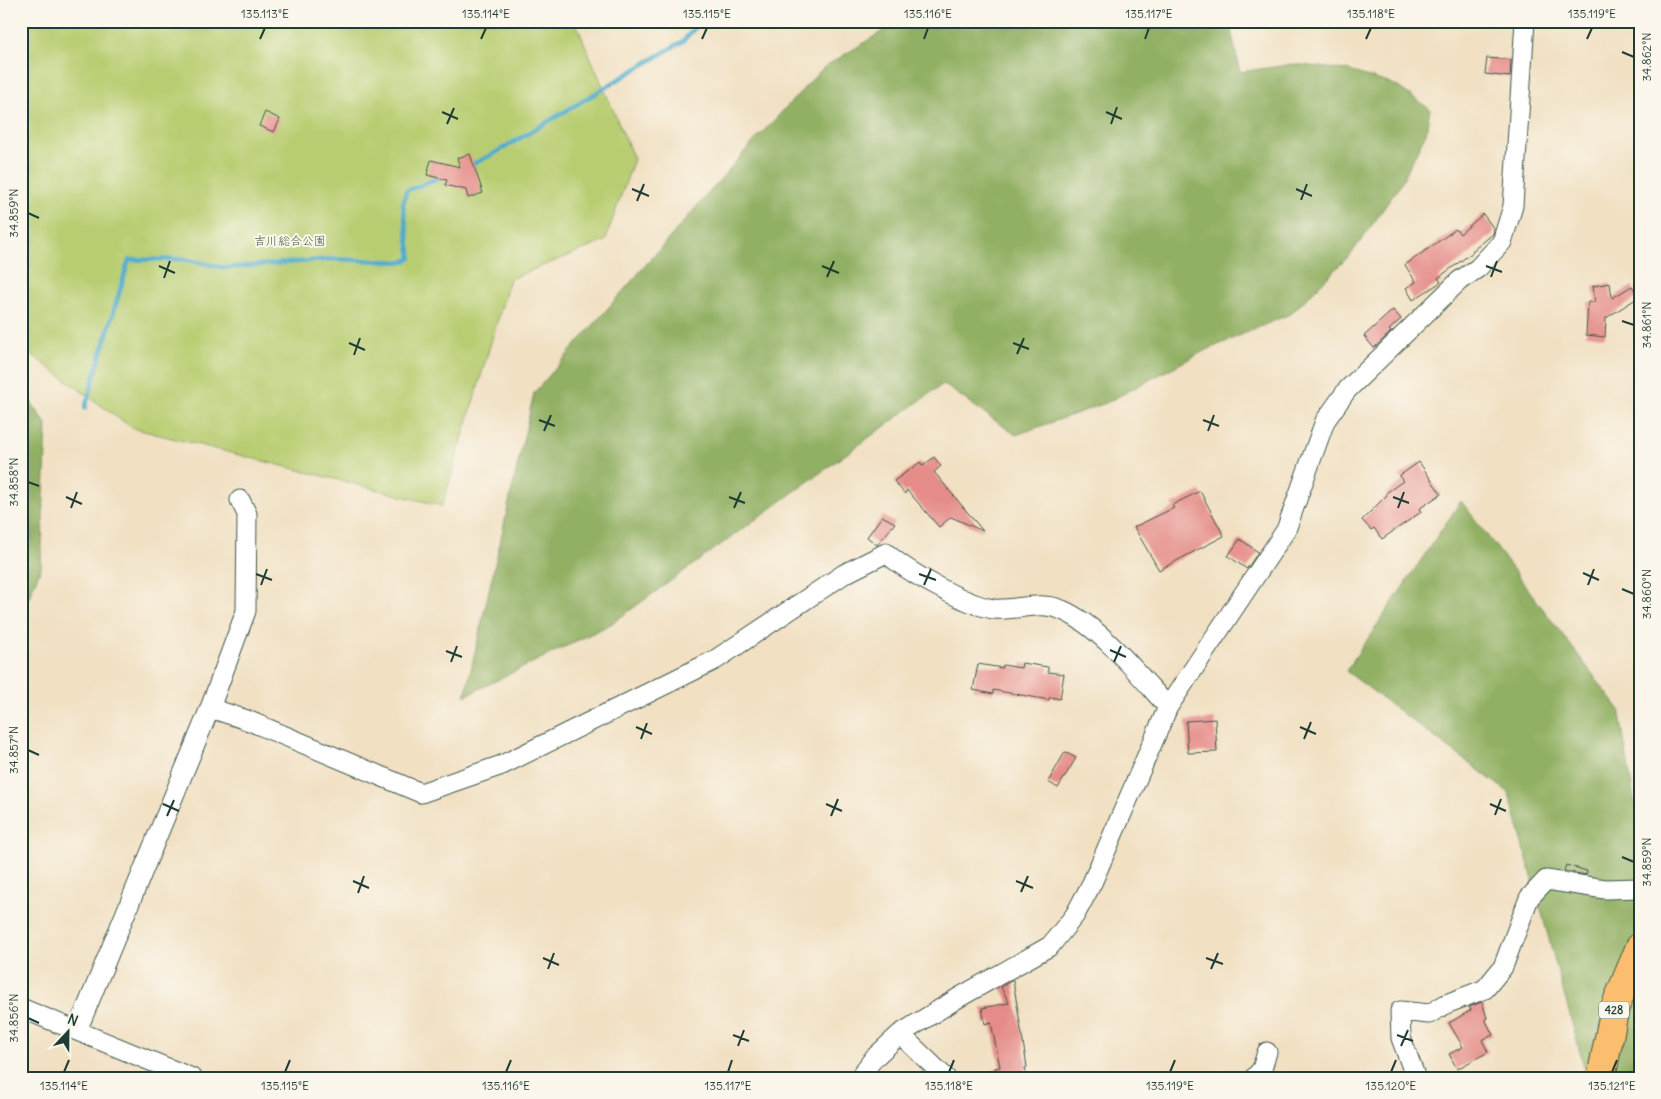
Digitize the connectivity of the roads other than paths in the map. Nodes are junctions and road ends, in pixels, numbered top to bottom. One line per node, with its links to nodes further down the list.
1 (1525, 21): 3 (street)
2 (240, 500): 4 (street)
3 (1168, 707): 4 (street); 9 (street)
4 (210, 708): 8 (street)
5 (1640, 888): 15 (street)
6 (1640, 947): 16 (highway, 428)
7 (21, 1008): 8 (street)
8 (78, 1031): 11 (street)
9 (900, 1034): 12 (street); 13 (street)
10 (1267, 1052): 14 (street)
11 (192, 1078)
12 (859, 1078)
13 (946, 1078)
14 (1254, 1078)
15 (1413, 1078)
16 (1601, 1078)

